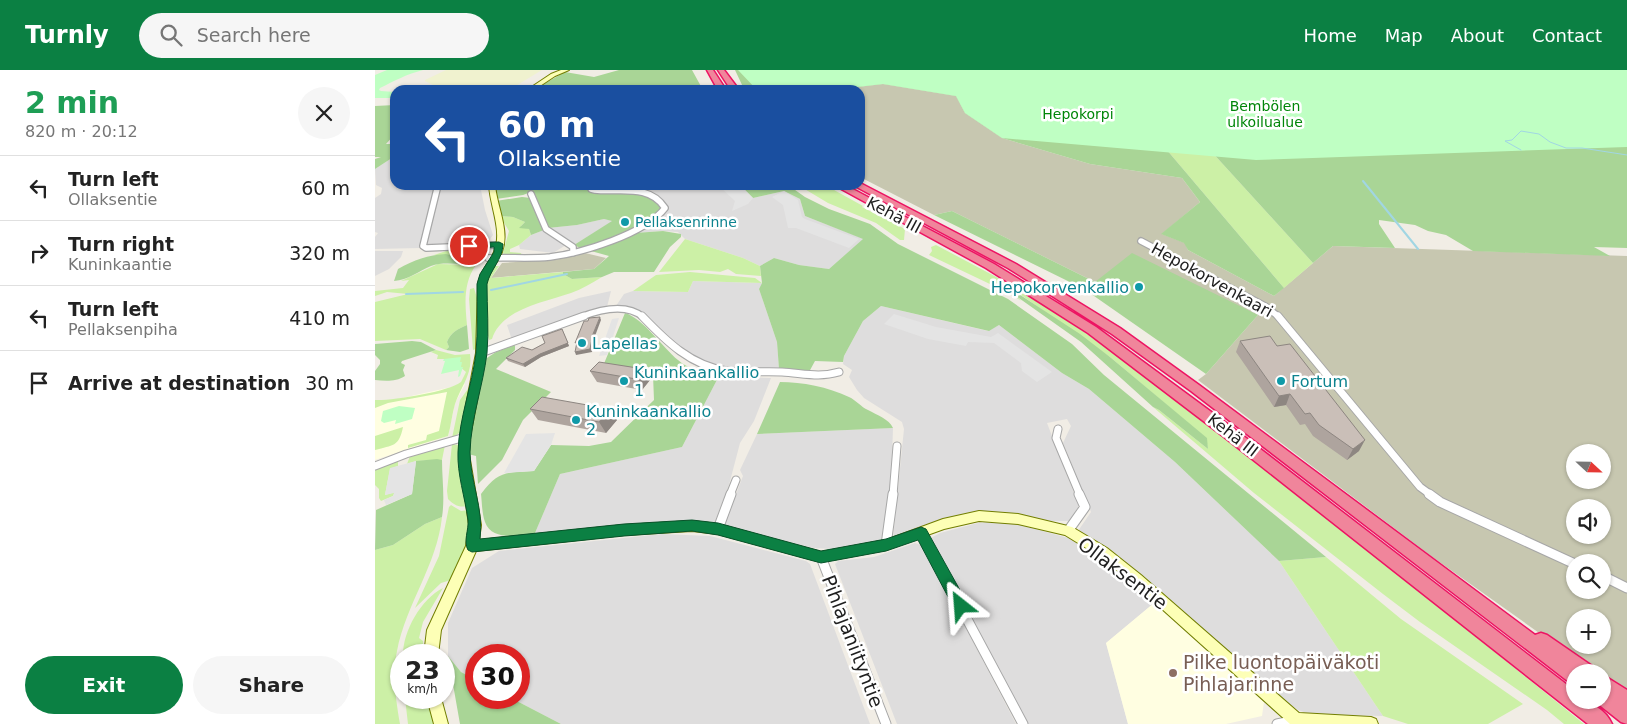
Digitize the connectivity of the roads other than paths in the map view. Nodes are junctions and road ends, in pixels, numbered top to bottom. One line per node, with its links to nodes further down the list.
1 (566, 70): 4 (main road)
2 (710, 70): 5 (highway)
3 (721, 70): 6 (highway)
4 (538, 85)
5 (719, 85)
6 (732, 85)
7 (865, 189): 33 (highway, Kehä III)
8 (437, 190): 16 (street)
9 (493, 190): 16 (main road)
10 (594, 190): 11 (street)
11 (610, 190)
12 (627, 190): 17 (street)
13 (847, 190): 50 (highway, Kehä III)
14 (531, 194): 17 (street)
15 (1141, 241): 32 (street, Hepokorvenkaari)
16 (499, 244): 18 (main road)
17 (573, 253): 18 (street)
18 (491, 258): 19 (main road)
19 (481, 353): 20 (street); 22 (main road)
20 (839, 372)
21 (1058, 429): 27 (street)
22 (465, 437): 24 (street); 30 (main road)
23 (897, 446): 29 (street)
24 (375, 466)
25 (736, 480): 26 (street)
26 (718, 529): 30 (main road, Ollaksentie); 31 (main road, Ollaksentie)
27 (1068, 531): 28 (main road, Ollaksentie); 44 (main road, Ollaksentie)
28 (921, 533): 29 (main road, Ollaksentie); 47 (street)
29 (886, 545): 31 (main road, Ollaksentie)
30 (472, 546): 36 (main road)
31 (821, 557): 46 (street, Pihlajaniityntie)
32 (1566, 560)
33 (1438, 573): 37 (highway); 38 (highway, Kehä III)
34 (1611, 580): 35 (street)
35 (1627, 588)
36 (432, 644)
37 (1575, 664)
38 (1566, 669)
39 (1611, 690): 40 (highway)
40 (1627, 701)
41 (1611, 703): 43 (highway)
42 (437, 709): 45 (main road)
43 (1627, 716)
44 (1298, 722): 48 (street); 49 (main road)
45 (441, 724)
46 (885, 724)
47 (1023, 724)
48 (1277, 724)
49 (1371, 724)
50 (1603, 724)

